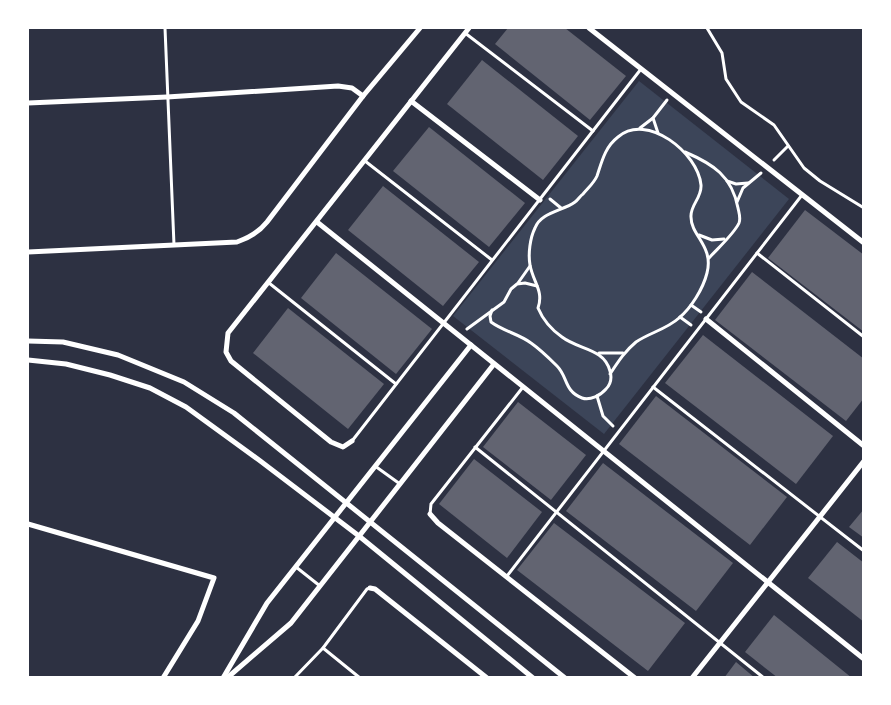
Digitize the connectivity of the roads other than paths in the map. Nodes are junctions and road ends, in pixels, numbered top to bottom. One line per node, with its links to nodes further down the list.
1 (165, 28): 8 (lane)
2 (420, 28): 7 (street)
3 (469, 28): 5 (street)
4 (589, 28): 6 (street)
5 (465, 33): 9 (street); 11 (lane)
6 (642, 68): 11 (lane); 13 (street)
7 (363, 96): 8 (street); 17 (street)
8 (167, 97): 10 (street); 17 (lane)
9 (411, 102): 12 (street); 14 (street)
10 (28, 103)
11 (593, 131): 14 (lane)
12 (365, 161): 15 (street); 20 (lane)
13 (802, 195): 16 (street); 19 (lane)
14 (540, 200): 20 (lane)
15 (317, 222): 21 (street); 23 (street)
16 (864, 243)
17 (174, 246): 18 (street)
18 (28, 252)
19 (758, 253): 22 (lane); 24 (lane)
20 (492, 260): 23 (lane)
21 (268, 283): 29 (lane); 32 (street)
22 (706, 319): 31 (lane); 33 (street)
23 (444, 323): 26 (street); 29 (lane)
24 (864, 337)
25 (28, 341): 39 (street)
26 (471, 345): 28 (street); 37 (street)
27 (28, 360): 43 (street)
28 (494, 364): 30 (street); 38 (street)
29 (396, 384): 32 (lane)
30 (523, 386): 34 (lane); 35 (street)
31 (653, 387): 35 (lane); 42 (lane)
32 (352, 441)
33 (864, 446)
34 (475, 447): 40 (lane); 41 (lane)
35 (604, 451): 40 (lane); 50 (street)
36 (864, 461): 42 (street)
37 (375, 466): 38 (lane); 39 (street)
38 (400, 484): 44 (street)
39 (347, 502): 43 (street); 44 (street)
40 (556, 512): 49 (lane); 53 (lane)
41 (430, 514): 49 (street)
42 (820, 517): 47 (lane); 50 (street)
43 (334, 518): 46 (street); 48 (street)
44 (371, 521): 46 (street); 63 (street)
45 (28, 524): 56 (street)
46 (359, 536): 51 (street); 62 (street)
47 (864, 551)
48 (296, 567): 51 (lane); 57 (street)
49 (507, 576): 64 (street)
50 (767, 582): 53 (street); 55 (street)
51 (320, 586): 58 (street)
52 (370, 588): 54 (lane); 61 (street)
53 (719, 643): 65 (street); 66 (lane)
54 (323, 648): 59 (lane); 60 (lane)
55 (864, 659)
56 (163, 678)
57 (223, 678)
58 (228, 678)
59 (294, 678)
60 (360, 678)
61 (487, 678)
62 (533, 678)
63 (565, 678)
64 (636, 678)
65 (692, 678)
66 (764, 678)

